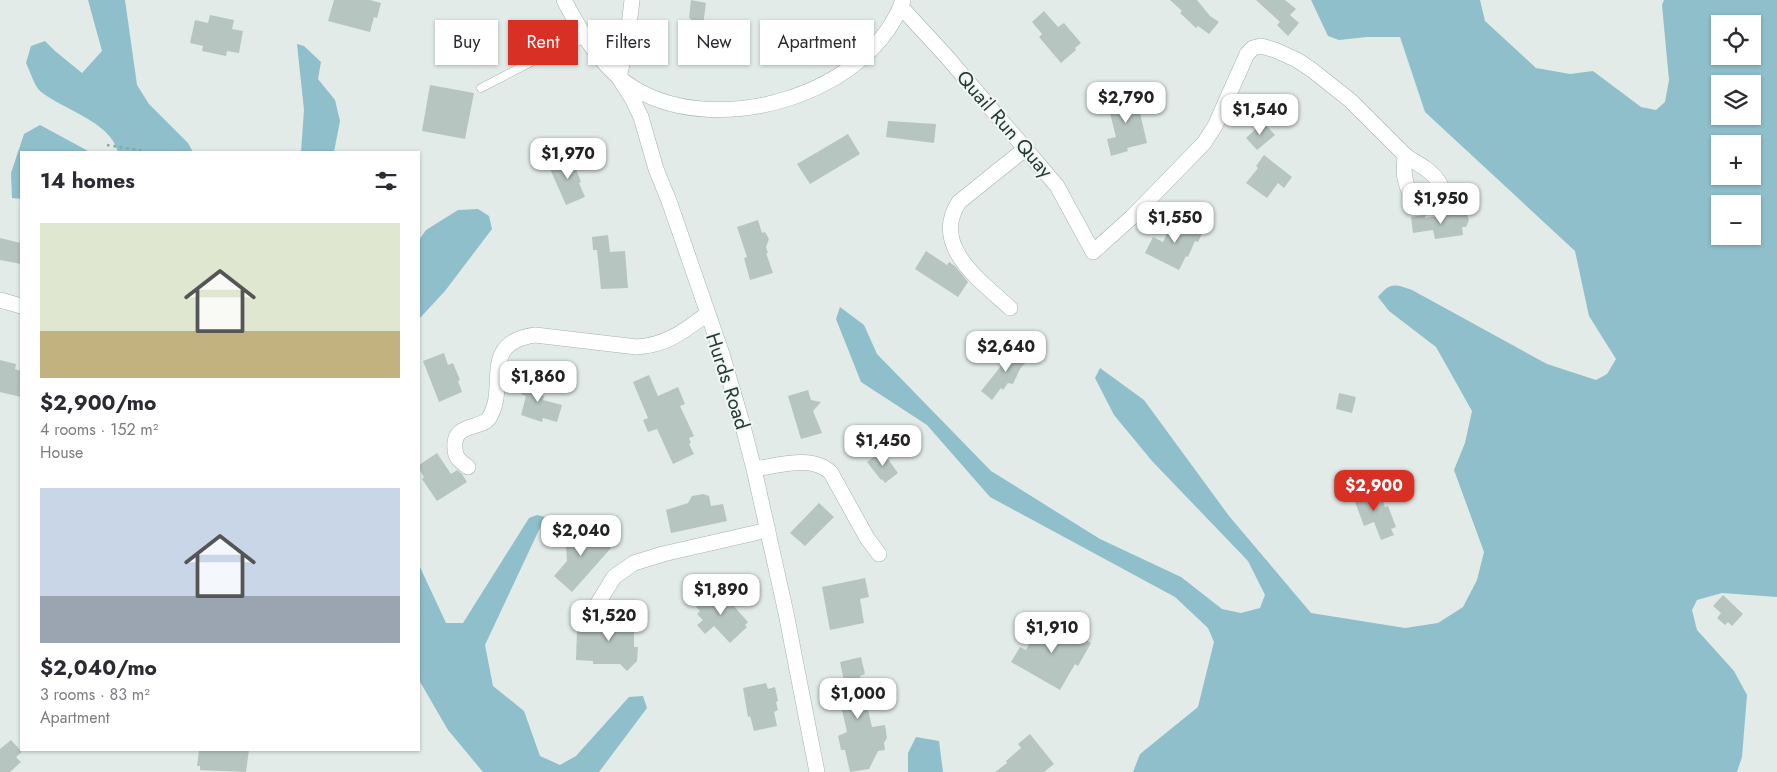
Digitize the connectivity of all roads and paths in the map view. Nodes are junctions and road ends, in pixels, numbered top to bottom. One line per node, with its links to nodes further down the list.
1 (564, 0): 4 (street)
2 (632, 0): 5 (street)
3 (902, 3): 5 (street); 8 (street, Quail Run Quay)
4 (586, 38): 5 (street); 6 (lane)
5 (619, 78): 14 (street, Hurds Road)
6 (481, 88)
7 (106, 145): 9 (path)
8 (1025, 148): 10 (street, Quail Run Quay); 13 (street)
9 (144, 151)
10 (1405, 155)
11 (0, 300): 12 (street)
12 (20, 306)
13 (1010, 308)
14 (707, 314): 15 (street); 16 (street, Hurds Road)
15 (468, 467)
16 (754, 469): 17 (street, Hurds Road); 18 (street)
17 (768, 530): 19 (street); 20 (street, Hurds Road)
18 (880, 554)
19 (592, 613)
20 (818, 772)

